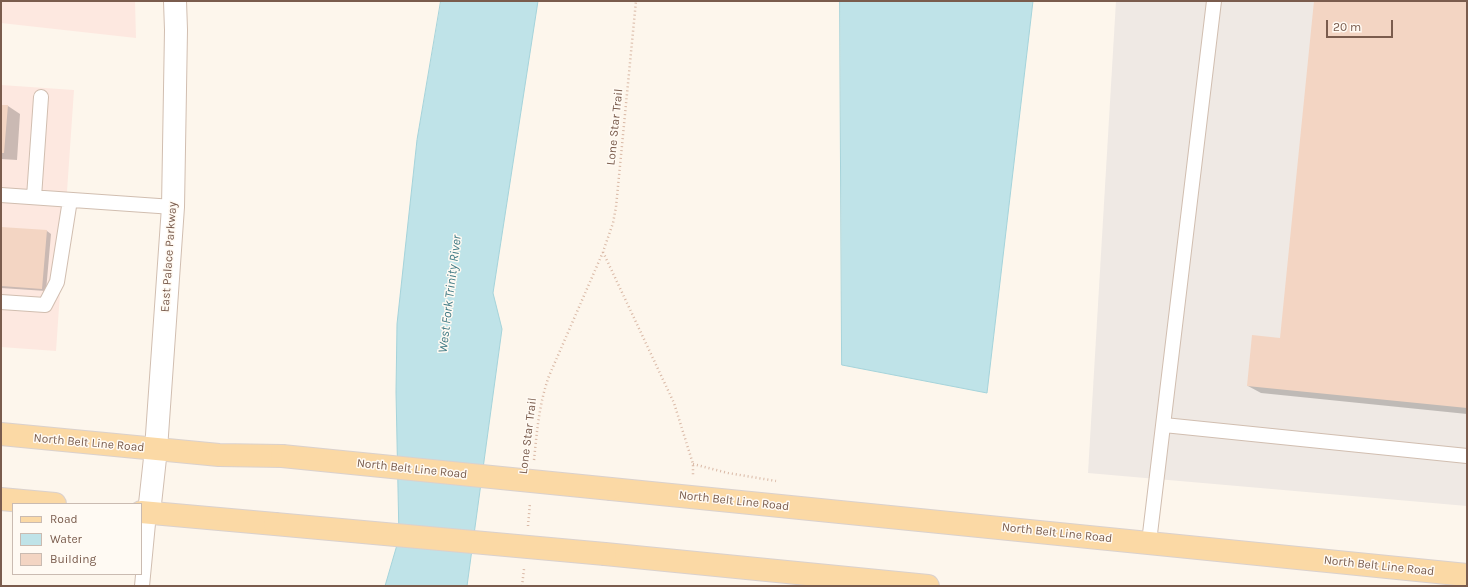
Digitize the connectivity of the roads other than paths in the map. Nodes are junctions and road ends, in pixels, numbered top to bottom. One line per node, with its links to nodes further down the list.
1 (175, 1): 7 (street, East Palace Parkway)
2 (1214, 1): 9 (lane)
3 (41, 97): 5 (lane)
4 (1, 195): 5 (lane)
5 (34, 197): 6 (lane)
6 (70, 200): 7 (lane); 8 (lane)
7 (173, 207): 11 (street, East Palace Parkway)
8 (1, 302)
9 (1164, 425): 12 (lane); 16 (lane)
10 (1, 434): 11 (main road, North Belt Line Road)
11 (156, 449): 15 (street, East Palace Parkway); 16 (main road, North Belt Line Road, bridge)
12 (1467, 456)
13 (1, 499): 14 (main road)
14 (44, 503)
15 (145, 512): 18 (lane); 19 (main road, bridge)
16 (1149, 542): 17 (main road, North Belt Line Road)
17 (1467, 575)
18 (142, 586)
19 (928, 586)

